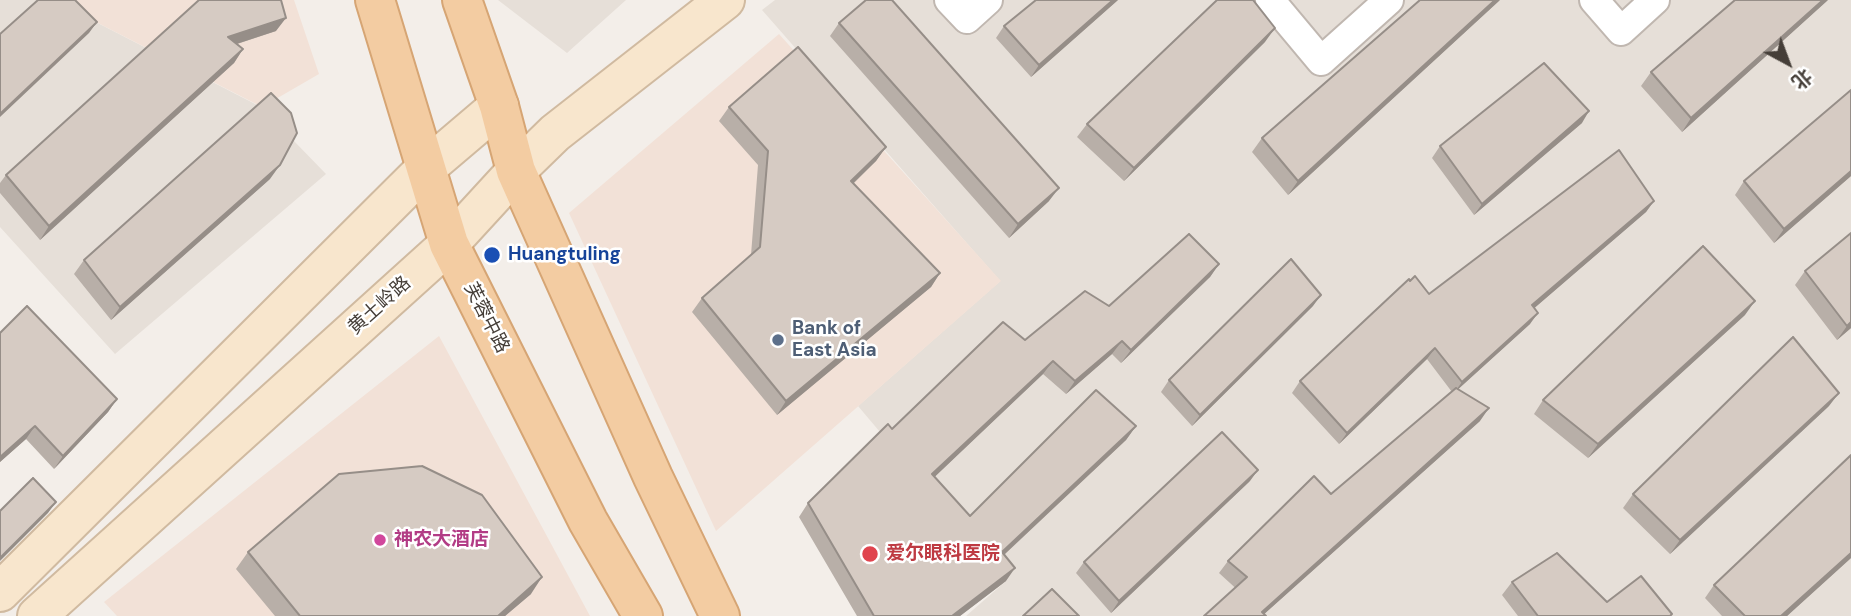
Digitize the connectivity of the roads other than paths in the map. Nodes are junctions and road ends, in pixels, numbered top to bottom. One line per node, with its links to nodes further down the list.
1 (375, 0): 11 (main road, 芙蓉中路)
2 (462, 0): 10 (main road)
3 (725, 0): 12 (street, 黄土岭路)
4 (949, 0): 5 (street)
5 (988, 0)
6 (1270, 0): 7 (street)
7 (1389, 0)
8 (1594, 0): 9 (street)
9 (1655, 0)
10 (499, 106): 11 (street); 12 (main road)
11 (426, 168): 13 (main road, 芙蓉中路); 14 (street)
12 (516, 171): 13 (street, 黄土岭路); 17 (main road)
13 (449, 244): 15 (street, 黄土岭路); 16 (main road, 芙蓉中路)
14 (0, 592)
15 (37, 616)
16 (643, 616)
17 (719, 616)

